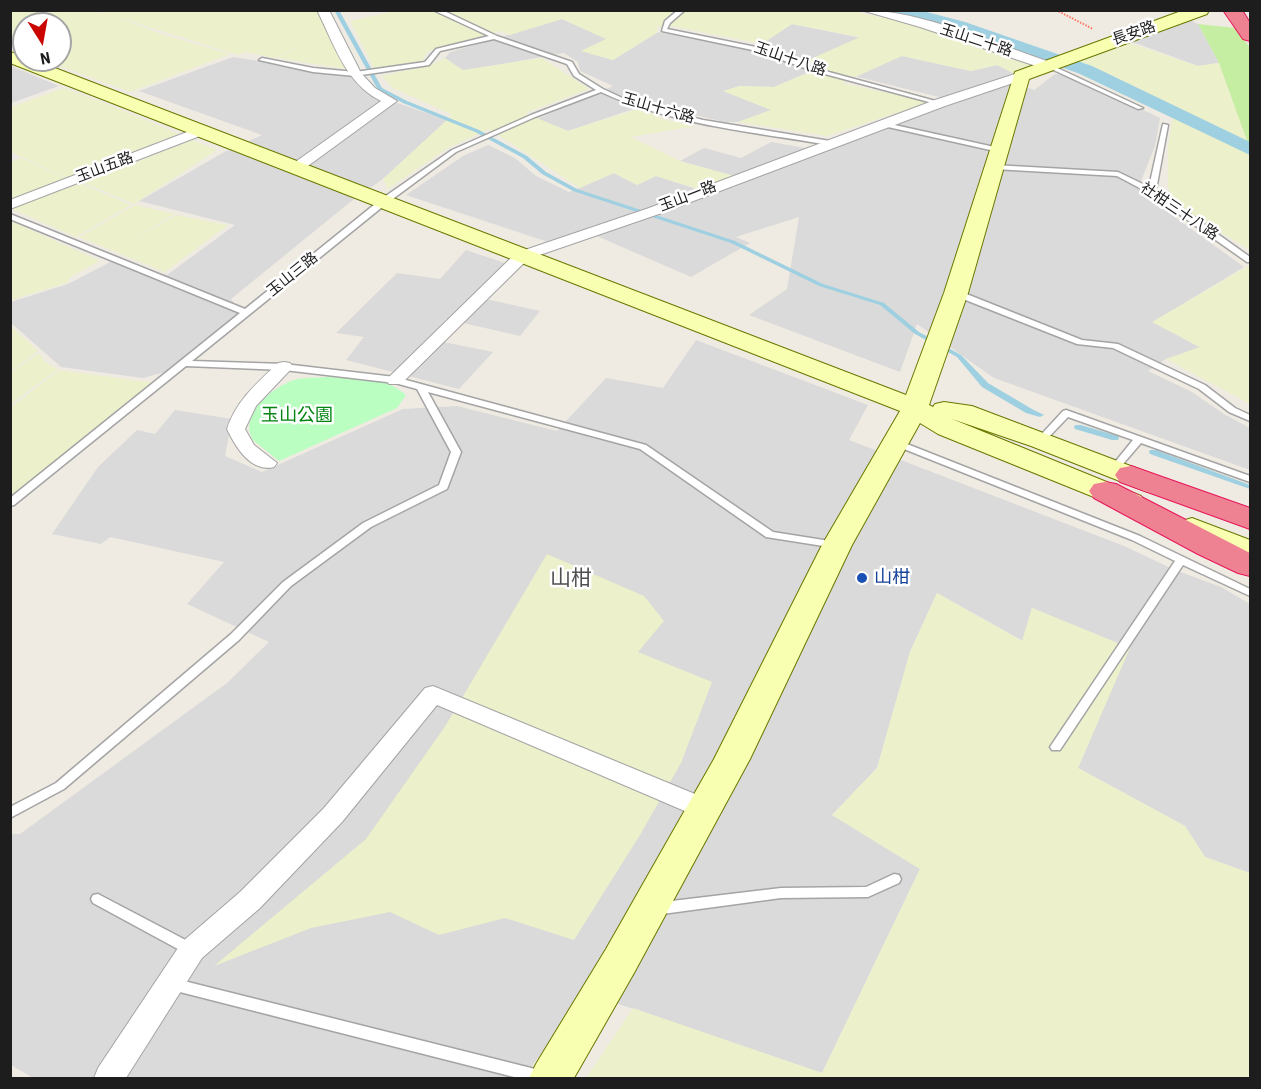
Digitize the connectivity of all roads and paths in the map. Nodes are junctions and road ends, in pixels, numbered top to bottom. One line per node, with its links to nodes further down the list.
1 (323, 10): 12 (street)
2 (436, 10): 7 (lane, 玉山十六路)
3 (682, 10): 15 (lane, 玉山十八路)
4 (866, 10): 11 (street, 玉山二十路)
5 (1056, 10): 8 (path)
6 (1193, 12): 8 (main road, 長安路)
7 (495, 37): 12 (lane); 14 (lane, 玉山十六路)
8 (1116, 40): 11 (main road, 長安路)
9 (10, 57): 19 (main road)
10 (262, 60): 12 (lane)
11 (1058, 62): 13 (main road, 長安路); 16 (lane)
12 (359, 74): 22 (street)
13 (1021, 76): 15 (street, 玉山一路); 21 (main road)
14 (601, 90): 20 (lane, 玉山十六路); 24 (lane, 玉山三路)
15 (940, 103): 17 (street, 玉山一路)
16 (1140, 108)
17 (881, 124): 20 (street, 玉山一路); 21 (lane, 社柑三十八路)
18 (1166, 124): 23 (lane)
19 (200, 131): 22 (main road); 25 (street, 玉山五路)
20 (831, 143): 27 (street, 玉山一路)
21 (997, 159): 23 (lane, 社柑三十八路); 29 (main road)
22 (296, 168): 24 (main road)
23 (1152, 191): 28 (lane, 社柑三十八路)
24 (383, 202): 27 (main road); 30 (lane, 玉山三路)
25 (10, 205)
26 (10, 216): 30 (lane)
27 (522, 256): 34 (street, 玉山一路); 36 (main road)
28 (1251, 260)
29 (956, 292): 31 (main road); 37 (lane)
30 (247, 313): 32 (lane, 玉山三路)
31 (936, 353): 36 (main road); 40 (main road)
32 (184, 363): 33 (lane); 44 (lane, 玉山三路)
33 (284, 367): 34 (lane); 41 (street)
34 (395, 380): 35 (lane)
35 (421, 388): 46 (lane); 53 (lane)
36 (915, 408): 39 (main road); 40 (main road)
37 (1251, 418)
38 (1139, 440): 40 (lane); 42 (lane); 43 (lane)
39 (896, 449): 40 (main road); 46 (main road); 48 (lane)
40 (1038, 451): 42 (main road)
41 (267, 463)
42 (1117, 479): 45 (highway); 47 (main road); 49 (highway)
43 (1251, 479)
44 (10, 503)
45 (1251, 520)
46 (837, 545): 52 (main road)
47 (1251, 551)
48 (1181, 560): 50 (lane); 51 (lane)
49 (1251, 566)
50 (1251, 593)
51 (1056, 747)
52 (703, 808): 56 (main road); 57 (street)
53 (10, 813)
54 (894, 879): 56 (lane)
55 (98, 899): 57 (lane)
56 (648, 910): 61 (main road)
57 (192, 950): 58 (street)
58 (169, 983): 59 (street); 60 (lane)
59 (109, 1078)
60 (543, 1078)
61 (551, 1078)

